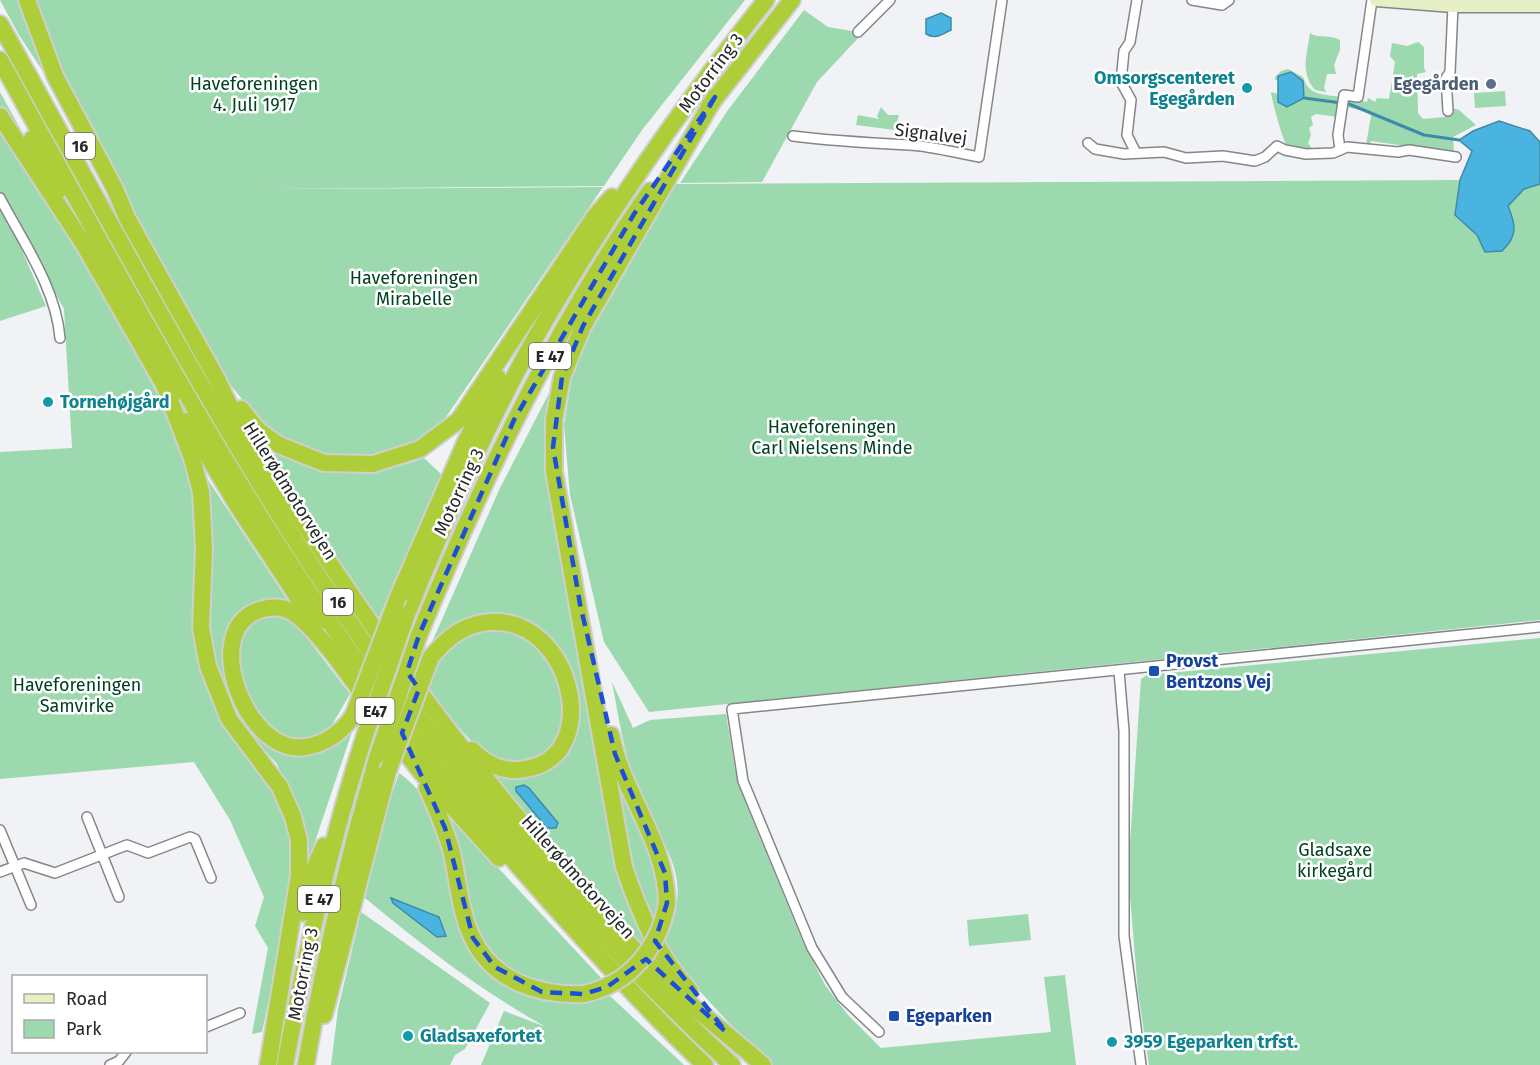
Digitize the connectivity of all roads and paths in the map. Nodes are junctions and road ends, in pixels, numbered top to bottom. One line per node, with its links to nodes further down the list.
1 (27, 0): 27 (highway)
2 (766, 0): 24 (highway, Motorring 3 / E 47)
3 (792, 0): 17 (highway, Motorring 3 / E 47)
4 (890, 0): 13 (street)
5 (1002, 0): 20 (street, Signalvej)
6 (1137, 0): 23 (street)
7 (1192, 0): 8 (street)
8 (1229, 0)
9 (1374, 0): 10 (street); 22 (street)
10 (1453, 6): 11 (street); 18 (street)
11 (1540, 6)
12 (0, 24): 16 (highway, Hillerødmotorvejen / 16)
13 (858, 32)
14 (0, 60): 48 (highway, Hillerødmotorvejen / 16)
15 (0, 65): 28 (highway)
16 (30, 77): 27 (highway, 16); 60 (highway, Hillerødmotorvejen / 16)
17 (716, 97): 33 (highway); 59 (highway, Motorring 3 / E 47, bridge)
18 (1448, 111)
19 (0, 116): 28 (highway)
20 (793, 136)
21 (1088, 143): 23 (street)
22 (1340, 148): 23 (street); 25 (street)
23 (1136, 153)
24 (649, 156): 29 (highway); 39 (highway, Motorring 3 / E 47, bridge)
25 (1456, 157)
26 (0, 198): 30 (street)
27 (127, 218): 31 (highway)
28 (83, 243): 32 (highway)
29 (532, 310): 31 (highway); 35 (highway, bridge)
30 (60, 338)
31 (217, 379): 37 (highway)
32 (165, 387): 35 (highway); 49 (highway)
33 (580, 604): 38 (highway, bridge); 52 (highway)
34 (1540, 627): 36 (street)
35 (330, 651): 38 (highway, E47)
36 (1119, 671): 53 (street); 62 (street)
37 (443, 721): 52 (highway); 59 (highway, bridge)
38 (420, 771): 48 (highway)
39 (343, 804): 49 (highway); 58 (highway, Motorring 3 / E 47)
40 (87, 817): 42 (street)
41 (0, 830): 43 (street)
42 (102, 855): 43 (street); 45 (street); 46 (street)
43 (15, 866): 44 (street); 47 (street)
44 (0, 872)
45 (211, 878)
46 (119, 897)
47 (31, 905)
48 (557, 912): 55 (highway, Hillerødmotorvejen / 16)
49 (282, 985): 57 (highway)
50 (240, 1013): 51 (street)
51 (207, 1027)
52 (726, 1032): 61 (highway)
53 (879, 1032)
54 (125, 1053): 56 (street)
55 (701, 1062)
56 (110, 1065)
57 (268, 1065)
58 (285, 1065)
59 (307, 1065)
60 (732, 1065)
61 (763, 1065)
62 (1141, 1065)

